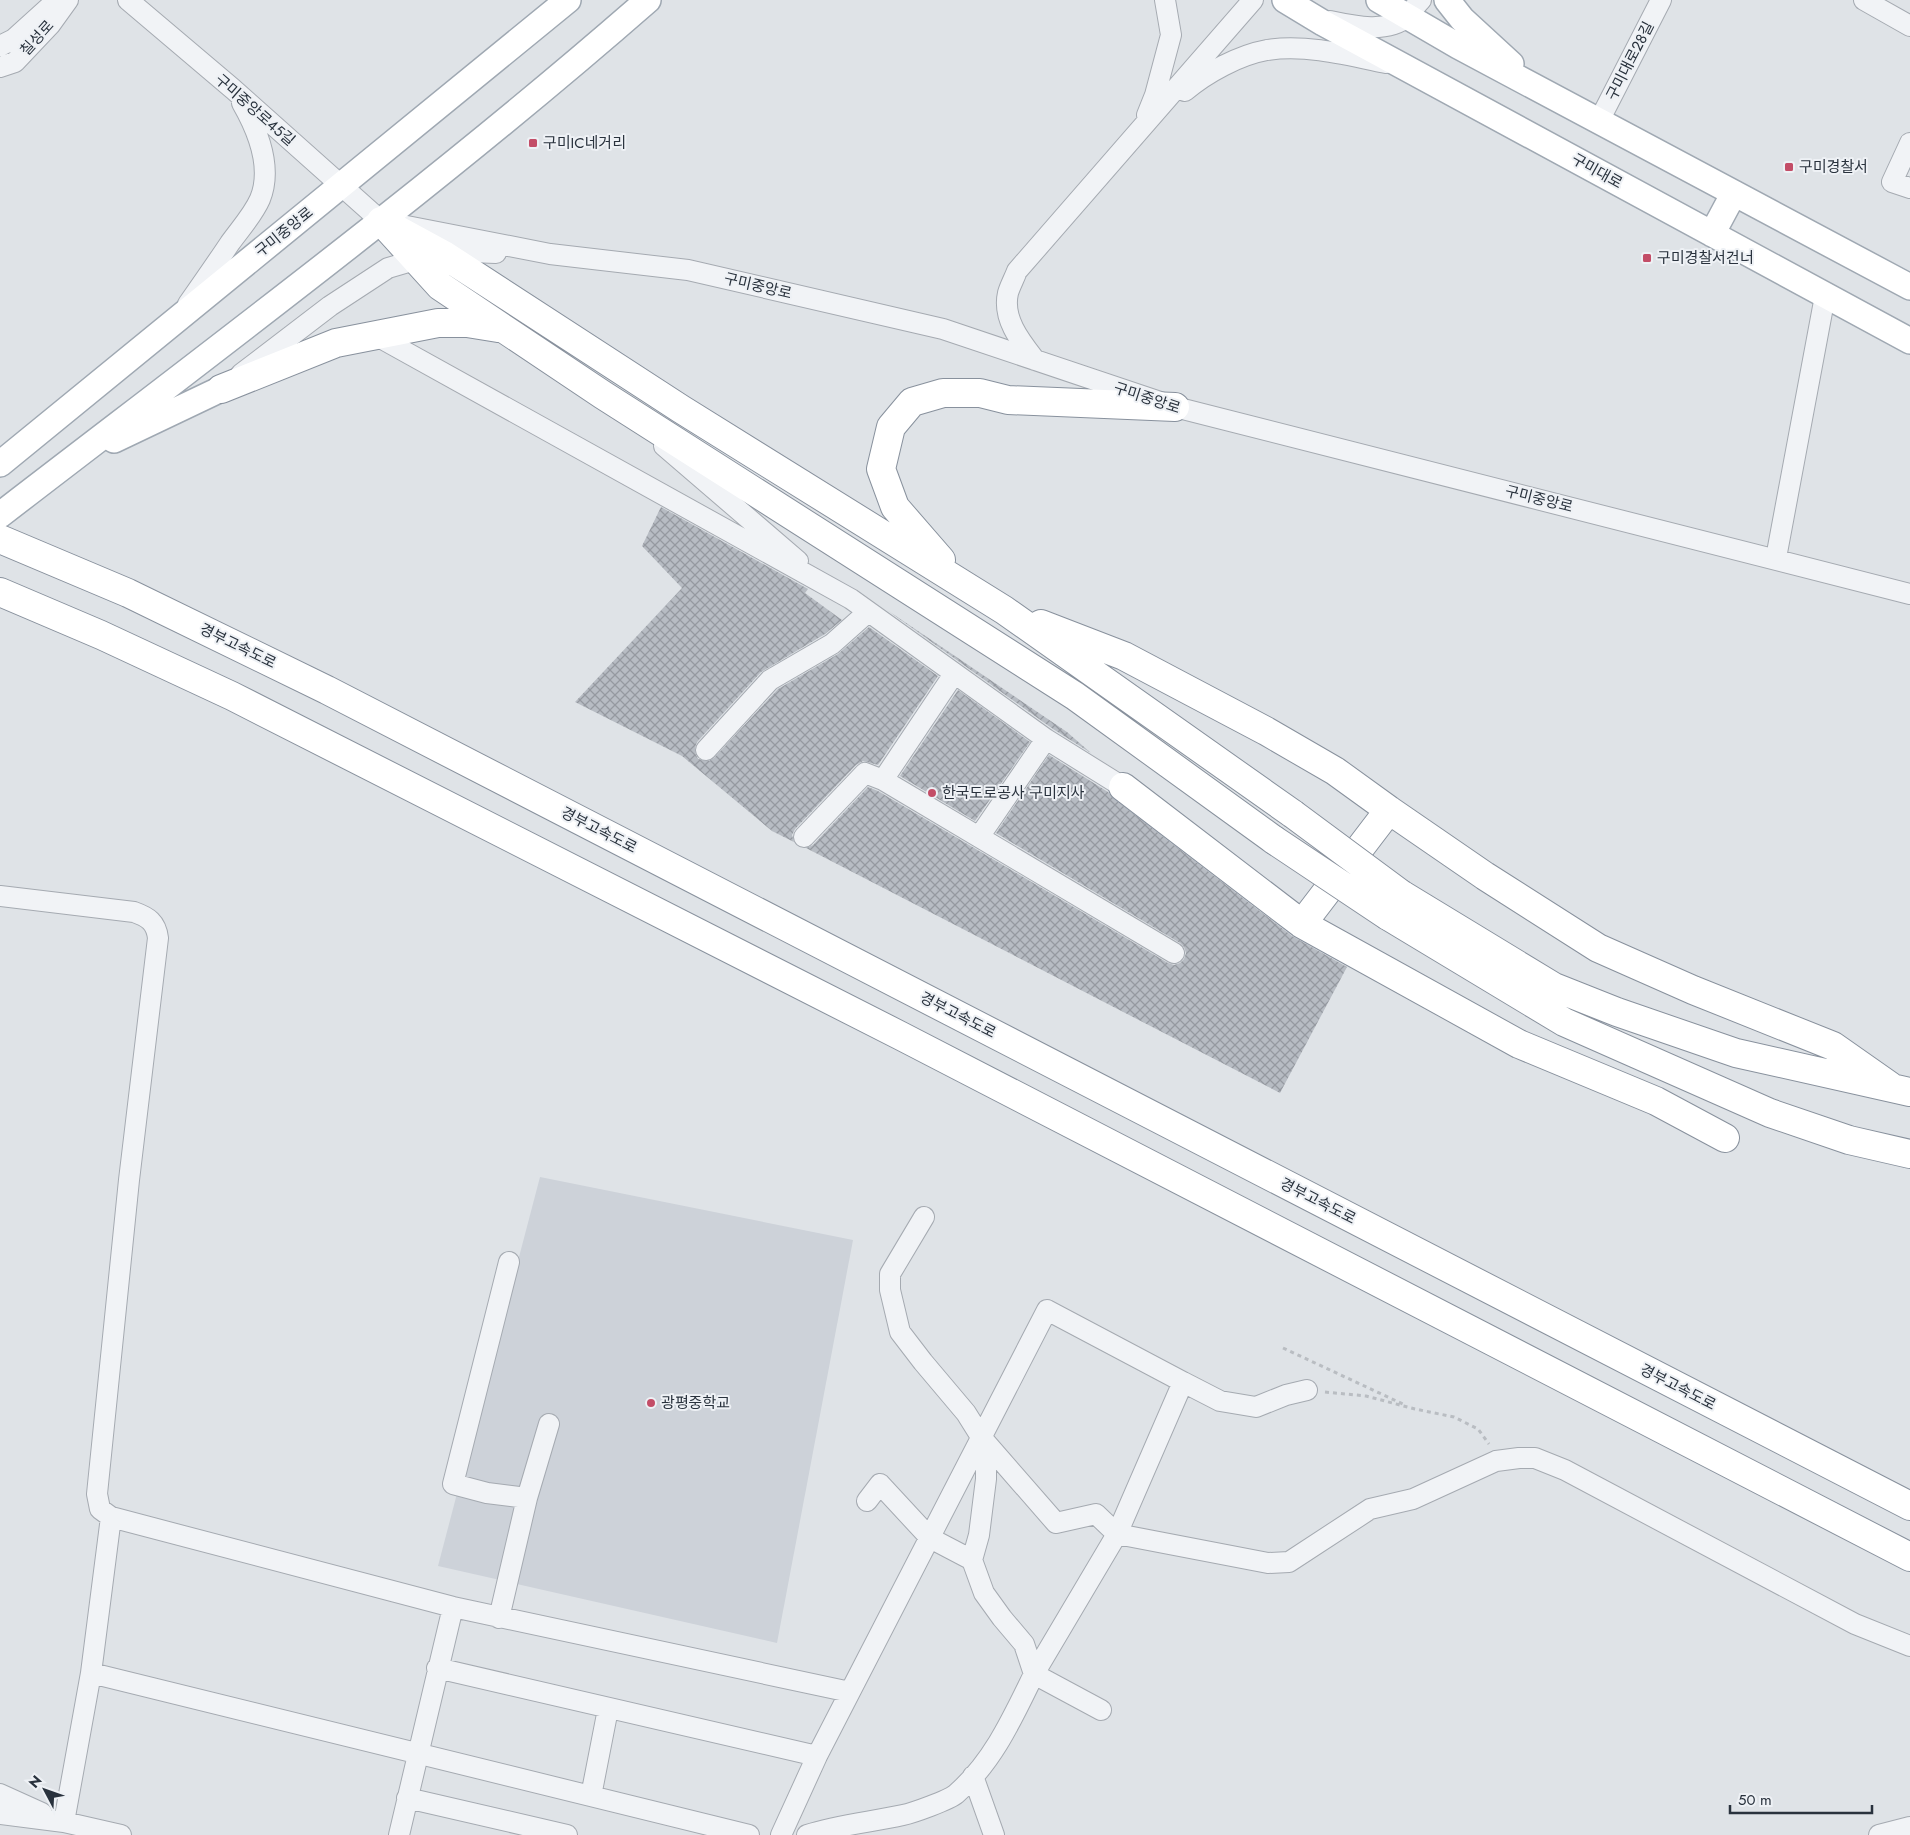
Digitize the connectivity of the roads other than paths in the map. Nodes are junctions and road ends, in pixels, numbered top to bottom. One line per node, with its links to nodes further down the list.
1 (57, 0): 16 (street, 칠성로)
2 (68, 0): 17 (street, 칠성로)
3 (128, 0): 19 (street, 구미중앙로45길)
4 (568, 0): 24 (main road, 구미중앙로)
5 (648, 0): 27 (main road)
6 (1165, 0): 22 (street)
7 (1254, 0): 22 (street)
8 (1284, 0): 14 (main road, 구미대로)
9 (1379, 0): 13 (main road)
10 (1447, 0): 20 (main road)
11 (1661, 0): 21 (street, 구미대로28길)
12 (1864, 0): 15 (street)
13 (1414, 8): 14 (street); 20 (main road)
14 (1311, 16): 18 (main road, 구미대로)
15 (1910, 26)
16 (0, 46)
17 (0, 67)
18 (1405, 67): 22 (street); 28 (main road, 구미대로)
19 (233, 89): 24 (street, 구미중앙로45길); 34 (street)
20 (1541, 90): 21 (main road)
21 (1599, 121): 26 (main road)
22 (1143, 127): 38 (street)
23 (1910, 143): 25 (street)
24 (341, 185): 27 (street, 구미중앙로45길); 34 (main road, 구미중앙로)
25 (1910, 188)
26 (1734, 193): 28 (main road); 32 (main road)
27 (381, 222): 29 (street, 구미중앙로); 30 (highway); 31 (highway); 42 (main road)
28 (1712, 234): 33 (main road, 구미대로)
29 (550, 254): 30 (street); 38 (street, 구미중앙로)
30 (444, 255): 31 (street); 47 (highway)
31 (416, 260): 35 (highway); 39 (street)
32 (1910, 287)
33 (1825, 296): 37 (main road, 구미대로); 46 (street)
34 (179, 318): 43 (main road, 구미중앙로)
35 (503, 328): 36 (highway); 40 (highway)
36 (375, 335): 39 (highway); 48 (street)
37 (1910, 342)
38 (1035, 360): 41 (street, 구미중앙로)
39 (221, 389): 42 (main road)
40 (603, 395): 48 (street); 62 (highway, bridge)
41 (1175, 408): 46 (street, 구미중앙로); 47 (highway)
42 (69, 461): 44 (main road)
43 (0, 464)
44 (0, 515)
45 (0, 539): 76 (highway, 경부고속도로)
46 (1776, 558): 50 (street, 구미중앙로)
47 (962, 584): 51 (highway)
48 (826, 585): 52 (street)
49 (0, 592): 80 (highway)
50 (1910, 594)
51 (1004, 610): 58 (highway); 62 (highway, bridge)
52 (868, 612): 53 (street); 55 (street)
53 (954, 674): 54 (street); 56 (street)
54 (1046, 739): 57 (street); 60 (street)
55 (706, 750)
56 (883, 780): 59 (street); 60 (street)
57 (1123, 787): 63 (highway)
58 (1389, 810): 63 (highway); 65 (highway)
59 (804, 837)
60 (979, 837): 64 (street)
61 (0, 896): 77 (street)
62 (1394, 905): 65 (highway); 67 (highway)
63 (1302, 924): 66 (highway)
64 (1174, 954)
65 (1900, 1089)
66 (1725, 1138)
67 (1910, 1154)
68 (924, 1217): 73 (street)
69 (509, 1262): 74 (street)
70 (1184, 1382): 71 (street); 73 (street); 78 (street)
71 (1307, 1390)
72 (549, 1424): 74 (street)
73 (981, 1437): 78 (street); 79 (street); 81 (street)
74 (527, 1498): 83 (street)
75 (867, 1501): 79 (street)
76 (1910, 1506)
77 (111, 1517): 82 (street); 86 (street)
78 (1117, 1534): 84 (street); 87 (street)
79 (930, 1538): 81 (street); 88 (street)
80 (1910, 1557)
81 (972, 1560): 87 (street)
82 (453, 1607): 83 (street); 85 (street)
83 (500, 1618): 88 (street)
84 (1910, 1646)
85 (437, 1668): 89 (street); 91 (street)
86 (90, 1673): 91 (street); 98 (street)
87 (1034, 1674): 90 (street); 93 (street)
88 (850, 1692): 92 (street)
89 (608, 1709): 92 (street); 95 (street)
90 (1101, 1710)
91 (418, 1754): 95 (street); 96 (street)
92 (817, 1756): 104 (street)
93 (973, 1776): 105 (street); 106 (street)
94 (0, 1794): 98 (street)
95 (590, 1796): 103 (street)
96 (407, 1798): 101 (street); 102 (street)
97 (0, 1814): 98 (street)
98 (64, 1822): 100 (street)
99 (1910, 1827): 107 (street)
100 (121, 1835)
101 (398, 1835)
102 (566, 1835)
103 (749, 1835)
104 (781, 1835)
105 (807, 1835)
106 (994, 1835)
107 (1879, 1835)

